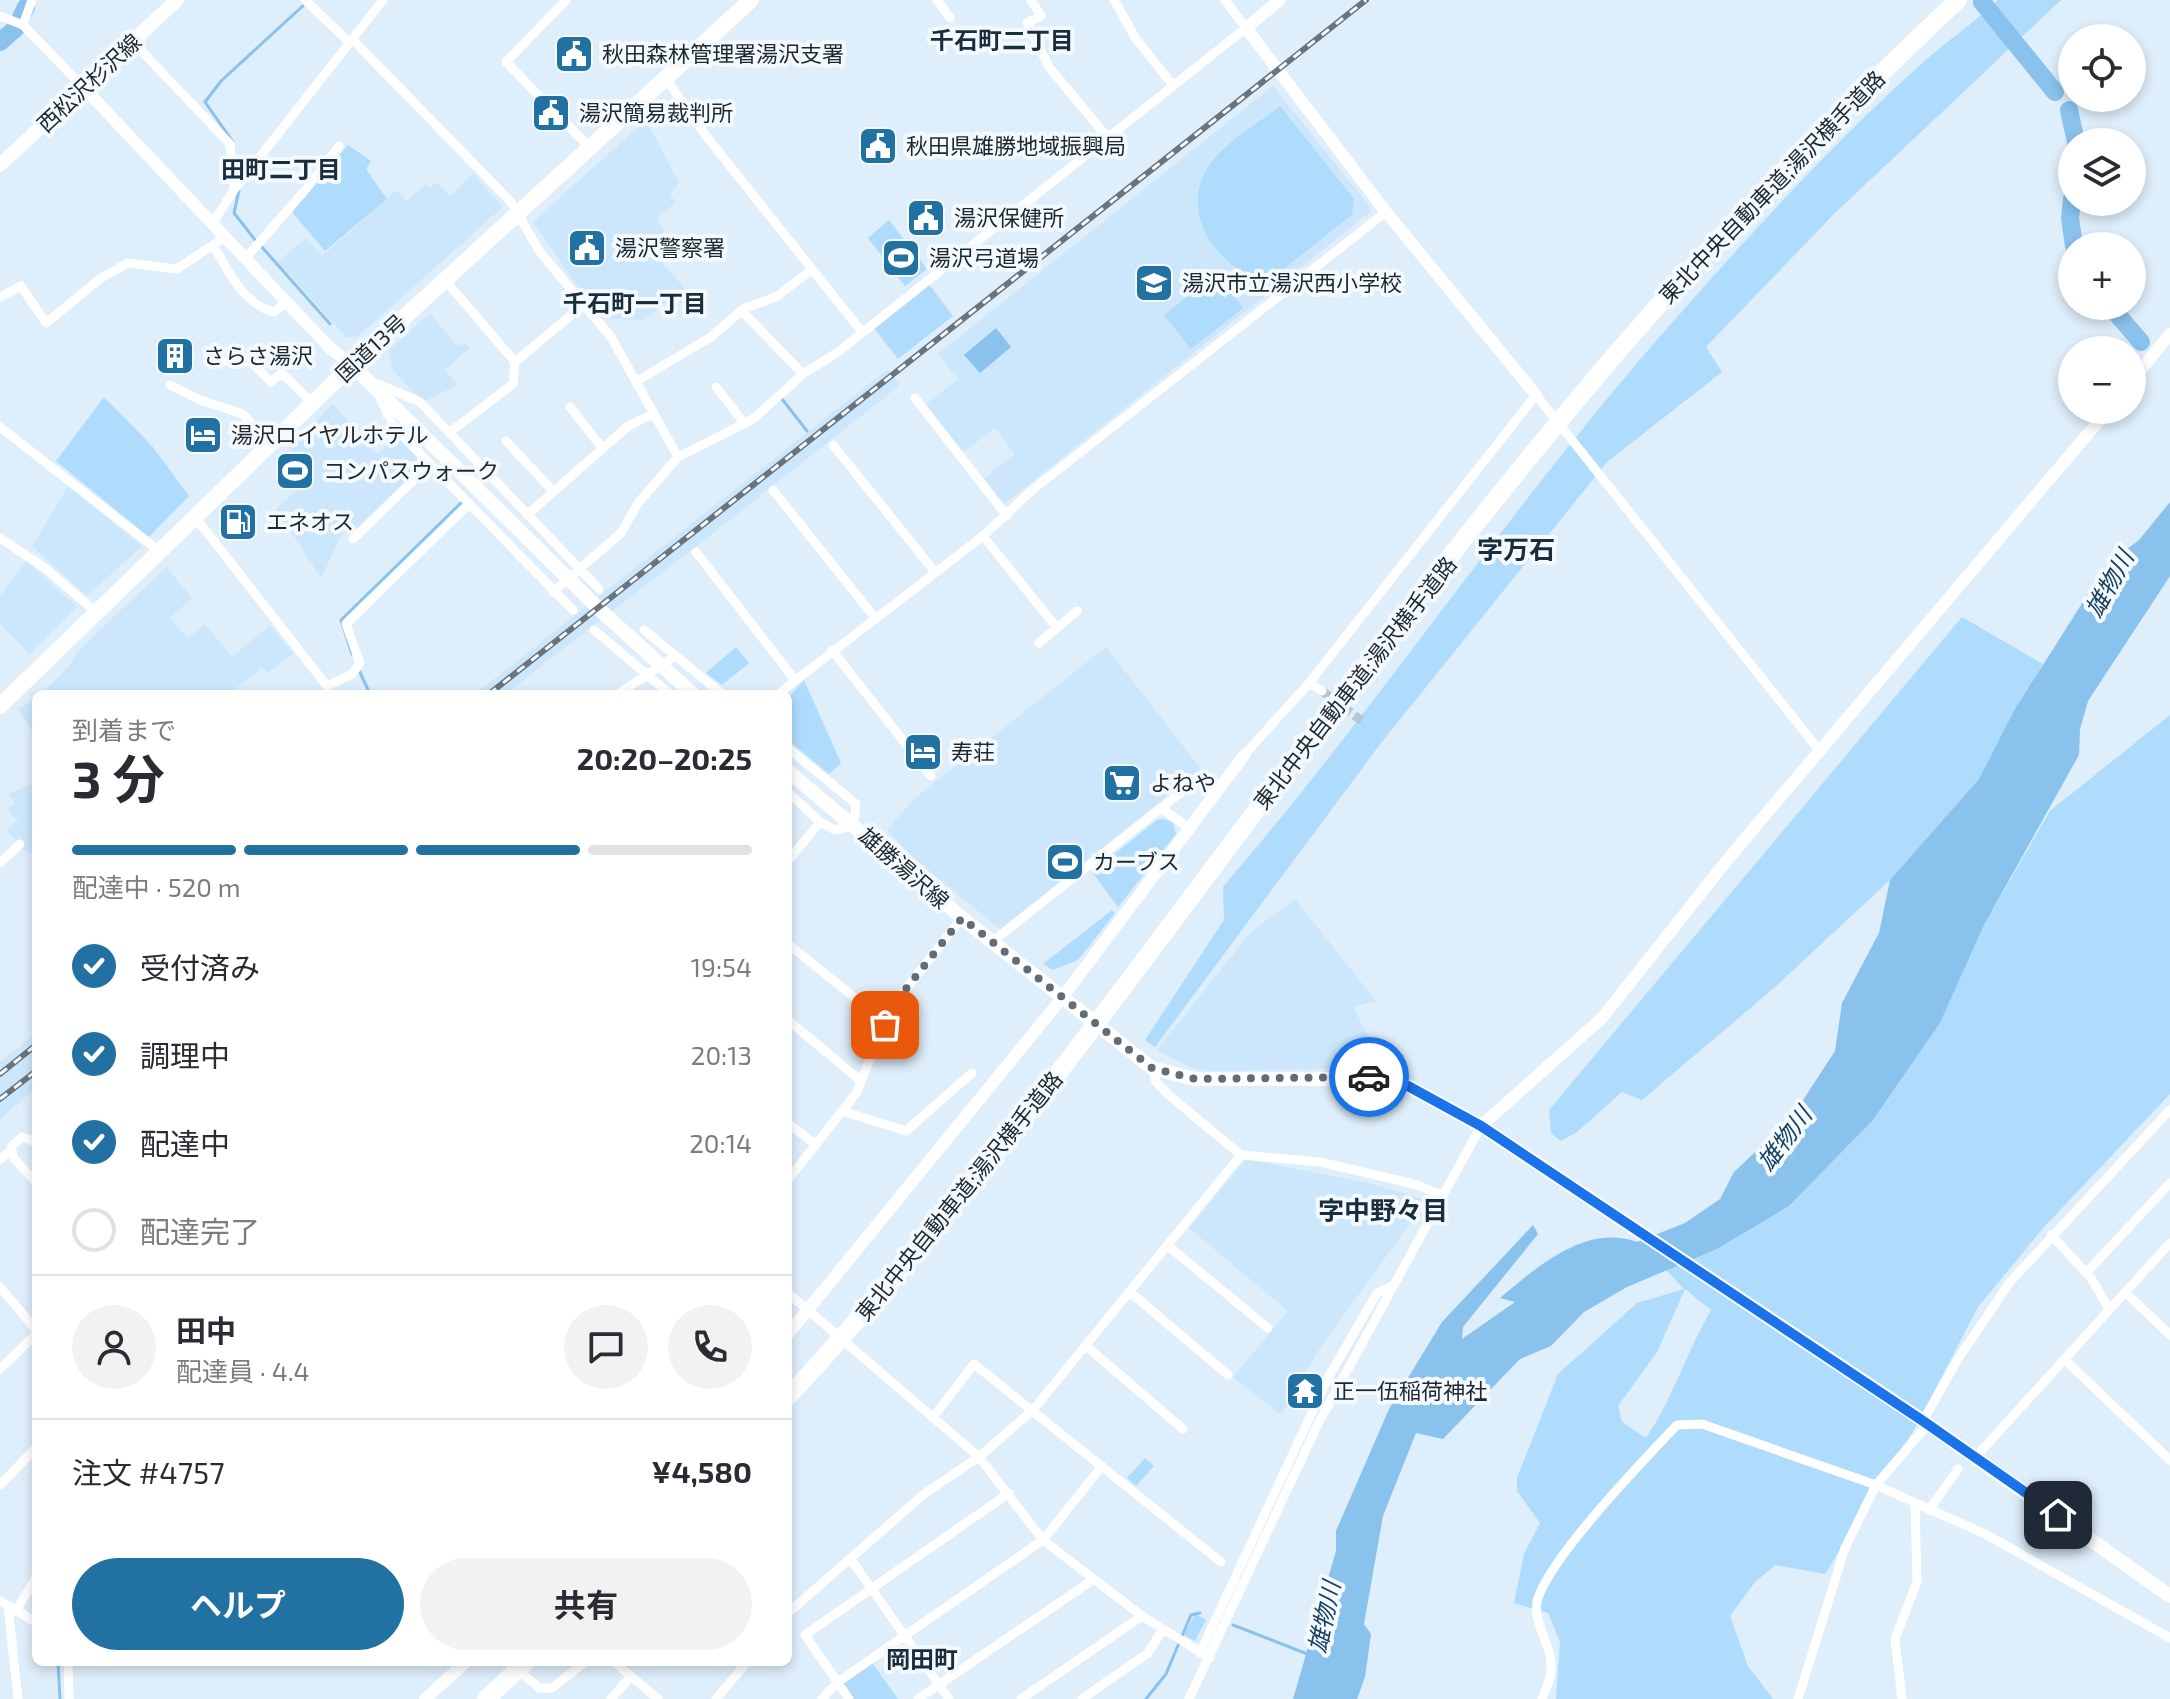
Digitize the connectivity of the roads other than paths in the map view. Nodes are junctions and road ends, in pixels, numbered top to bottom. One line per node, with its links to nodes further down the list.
1 (32, 0): 15 (street)
2 (177, 0): 17 (main road, 西松沢杉沢線)
3 (305, 0): 18 (street)
4 (383, 0): 18 (street)
5 (566, 0): 24 (street)
6 (751, 0): 19 (highway, 国道13号)
7 (937, 0): 14 (street)
8 (1031, 0): 22 (street)
9 (1114, 0): 20 (street)
10 (1225, 0): 16 (street)
11 (1280, 0): 16 (street)
12 (1958, 0): 157 (highway, 東北中央自動車道;湯沢横手道路)
13 (0, 16): 15 (street)
14 (950, 18)
15 (19, 22): 21 (street)
16 (1246, 28): 20 (street); 27 (street)
17 (133, 42): 21 (main road, 西松沢杉沢線); 26 (street)
18 (351, 42): 26 (street); 28 (street)
19 (665, 77): 24 (highway, 国道13号); 32 (street)
20 (1172, 84): 22 (street)
21 (84, 88): 25 (main road, 西松沢杉沢線); 29 (street)
22 (1108, 138): 38 (street)
23 (339, 146): 31 (street)
24 (589, 147): 28 (highway, 国道13号)
25 (0, 165)
26 (234, 190): 29 (street)
27 (1386, 212): 49 (street); 68 (street)
28 (517, 213): 33 (highway, 国道13号); 36 (street)
29 (212, 224): 30 (street)
30 (219, 241): 31 (street); 34 (street); 35 (street)
31 (245, 259): 35 (street)
32 (811, 270): 37 (street); 38 (street)
33 (445, 280): 41 (street); 43 (highway, 国道13号)
34 (0, 297)
35 (286, 302): 43 (street)
36 (582, 306): 41 (street); 45 (street)
37 (741, 310): 44 (street); 45 (street)
38 (862, 332): 44 (street)
39 (2170, 334): 42 (street)
40 (212, 361): 51 (street)
41 (515, 362): 57 (street)
42 (2146, 364)
43 (352, 365): 46 (main road); 51 (highway, 国道13号)
44 (803, 374): 54 (street)
45 (637, 381): 53 (street)
46 (373, 382): 57 (street); 63 (street); 94 (main road)
47 (170, 385): 59 (street)
48 (716, 387): 54 (street)
49 (1536, 395): 91 (street); 99 (street)
50 (915, 398): 68 (street)
51 (312, 403): 59 (highway, 国道13号)
52 (570, 407): 61 (street)
53 (654, 413): 61 (street); 62 (street)
54 (745, 424): 62 (street)
55 (2097, 424): 99 (street)
56 (0, 427): 73 (street)
57 (450, 432): 67 (street)
58 (506, 441): 65 (street)
59 (270, 444): 69 (highway, 国道13号)
60 (833, 445): 76 (street)
61 (603, 449): 65 (street)
62 (678, 457): 75 (street)
63 (430, 464): 66 (street); 72 (street)
64 (773, 490): 82 (street)
65 (553, 491): 67 (street)
66 (469, 504): 69 (street); 78 (street)
67 (527, 515): 75 (street)
68 (1007, 516): 70 (street)
69 (195, 517): 73 (highway, 国道13号)
70 (983, 536): 76 (street); 83 (street)
71 (0, 538): 81 (street)
72 (353, 539)
73 (159, 551): 81 (highway, 国道13号)
74 (696, 552): 90 (street)
75 (578, 569): 77 (street); 78 (street)
76 (935, 572): 82 (street)
77 (599, 589)
78 (553, 592): 79 (street)
79 (573, 610)
80 (1077, 611): 83 (street)
81 (97, 613): 98 (highway, 国道13号)
82 (875, 618): 87 (street)
83 (1057, 628): 86 (street)
84 (594, 630): 89 (street)
85 (644, 630): 88 (street)
86 (1039, 643)
87 (832, 650): 90 (street); 103 (street)
88 (675, 656): 89 (street); 95 (street)
89 (648, 675): 92 (street); 93 (street)
90 (795, 680): 96 (street)
91 (1309, 683): 97 (street); 101 (street)
92 (624, 690)
93 (665, 690)
94 (689, 690)
95 (717, 690)
96 (783, 690)
97 (1322, 691)
98 (0, 706)
99 (1819, 750): 125 (street)
100 (792, 751): 108 (street)
101 (1245, 754): 109 (street)
102 (792, 774): 108 (main road, 雄勝湯沢線)
103 (931, 776)
104 (1199, 778): 106 (street)
105 (792, 796): 107 (street)
106 (1161, 808): 109 (street); 114 (street)
107 (820, 822): 108 (street); 111 (street)
108 (854, 825): 113 (main road, 雄勝湯沢線)
109 (1189, 828): 116 (street)
110 (20, 844): 112 (street)
111 (792, 856)
112 (0, 863)
113 (962, 918): 114 (main road, 雄勝湯沢線); 118 (street)
114 (992, 942): 116 (main road, 雄勝湯沢線)
115 (792, 947): 118 (street)
116 (1062, 998): 119 (main road, 雄勝湯沢線); 146 (street)
117 (792, 1023): 121 (street)
118 (886, 1023): 121 (street)
119 (1152, 1068): 125 (main road, 雄勝湯沢線); 129 (street)
120 (972, 1073): 123 (street)
121 (861, 1081): 123 (street)
122 (2170, 1110): 137 (street)
123 (842, 1111): 127 (street)
124 (792, 1126): 127 (street)
125 (1481, 1126): 136 (street); 160 (main road, 雄勝湯沢線)
126 (32, 1141): 128 (street)
127 (816, 1145): 133 (street)
128 (11, 1151): 130 (street); 132 (street)
129 (1241, 1155): 136 (street); 139 (street)
130 (0, 1159)
131 (32, 1164): 132 (street)
132 (23, 1167): 134 (street)
133 (792, 1175)
134 (32, 1177)
135 (2170, 1183): 140 (street)
136 (1442, 1195): 141 (street)
137 (2051, 1235): 140 (street); 160 (street)
138 (2170, 1243): 144 (street)
139 (1168, 1246): 143 (street); 149 (street)
140 (2087, 1272): 147 (street)
141 (1394, 1285): 187 (street); 188 (street)
142 (0, 1287): 148 (street)
143 (1130, 1292): 153 (street); 156 (street)
144 (2125, 1292): 147 (street); 151 (street)
145 (792, 1296): 146 (street)
146 (808, 1309): 150 (street); 159 (street)
147 (2109, 1309): 154 (street)
148 (32, 1327)
149 (1268, 1328)
150 (792, 1329)
151 (2170, 1335)
152 (32, 1336): 155 (street)
153 (1086, 1346): 158 (street); 161 (street)
154 (2064, 1359): 162 (street); 165 (street)
155 (0, 1369)
156 (1228, 1375)
157 (792, 1393)
158 (1033, 1410): 159 (street); 164 (street); 166 (street)
159 (934, 1416): 164 (street)
160 (1926, 1422): 169 (street); 179 (main road, 雄勝湯沢線)
161 (1183, 1429)
162 (1982, 1450)
163 (32, 1452): 168 (street)
164 (979, 1457): 170 (street); 174 (street)
165 (2170, 1460)
166 (1102, 1466): 173 (street); 175 (street)
167 (1958, 1469): 172 (street)
168 (0, 1485)
169 (1876, 1485): 171 (street); 214 (street); 215 (street)
170 (1009, 1493): 173 (street); 178 (street)
171 (1915, 1503): 172 (street); 216 (street)
172 (1929, 1510): 186 (street)
173 (1043, 1540): 176 (street); 185 (street)
174 (850, 1558): 178 (street); 181 (street)
175 (1221, 1562)
176 (1094, 1579): 182 (street); 198 (street)
177 (32, 1581): 180 (street)
178 (872, 1588): 185 (street); 197 (street)
179 (2170, 1596)
180 (8, 1606): 183 (street); 201 (street)
181 (792, 1609)
182 (1142, 1616): 184 (street); 211 (street)
183 (32, 1620)
184 (1163, 1629): 187 (street); 212 (street)
185 (905, 1636): 197 (street); 198 (street)
186 (2170, 1638)
187 (1200, 1653): 188 (street)
188 (1210, 1658): 213 (street)
189 (68, 1666): 202 (street)
190 (462, 1666): 203 (street)
191 (514, 1666): 200 (street)
192 (522, 1666): 199 (highway)
193 (581, 1666): 200 (street)
194 (619, 1666): 196 (street)
195 (744, 1666): 206 (street)
196 (631, 1676): 204 (street); 205 (street)
197 (838, 1682): 207 (street); 208 (street)
198 (939, 1685): 209 (street); 210 (street)
199 (492, 1694)
200 (552, 1694)
201 (18, 1699)
202 (69, 1699)
203 (425, 1699)
204 (611, 1699)
205 (658, 1699)
206 (716, 1699)
207 (822, 1699)
208 (849, 1699)
209 (918, 1699)
210 (949, 1699)
211 (1021, 1699)
212 (1082, 1699)
213 (1189, 1699)
214 (1542, 1699)
215 (1798, 1699)
216 (1902, 1699)

